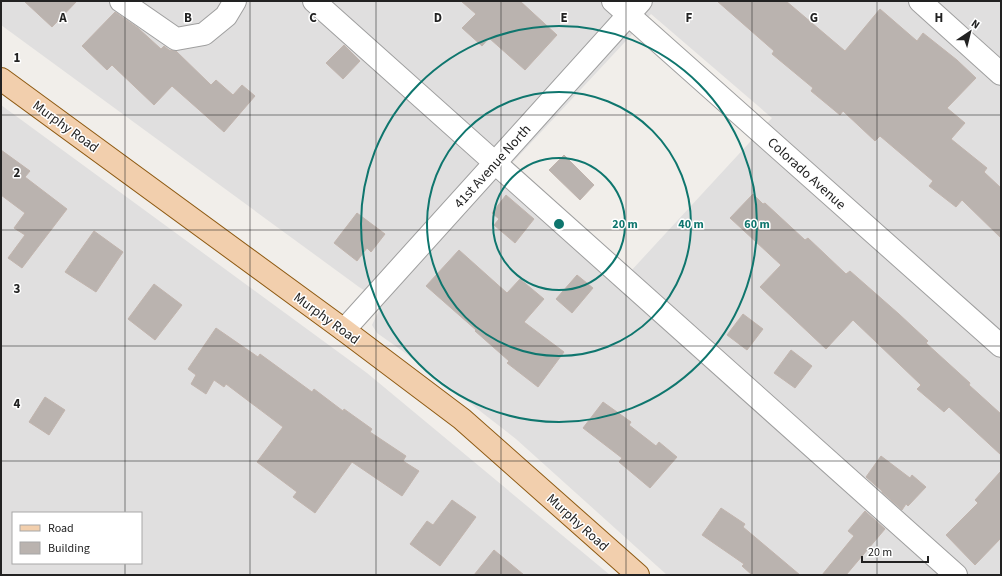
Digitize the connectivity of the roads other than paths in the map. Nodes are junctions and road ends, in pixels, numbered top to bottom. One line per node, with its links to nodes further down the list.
1 (122, 1): 2 (street)
2 (235, 1)
3 (314, 1): 8 (street)
4 (920, 1): 6 (street)
5 (627, 6): 8 (street, 41st Avenue North); 10 (street, Colorado Avenue)
6 (1001, 74)
7 (1, 79): 9 (main road, Murphy Road)
8 (495, 163): 9 (street, 41st Avenue North); 12 (street)
9 (344, 330): 11 (main road, Murphy Road)
10 (1001, 346)
11 (638, 575)
12 (956, 575)

